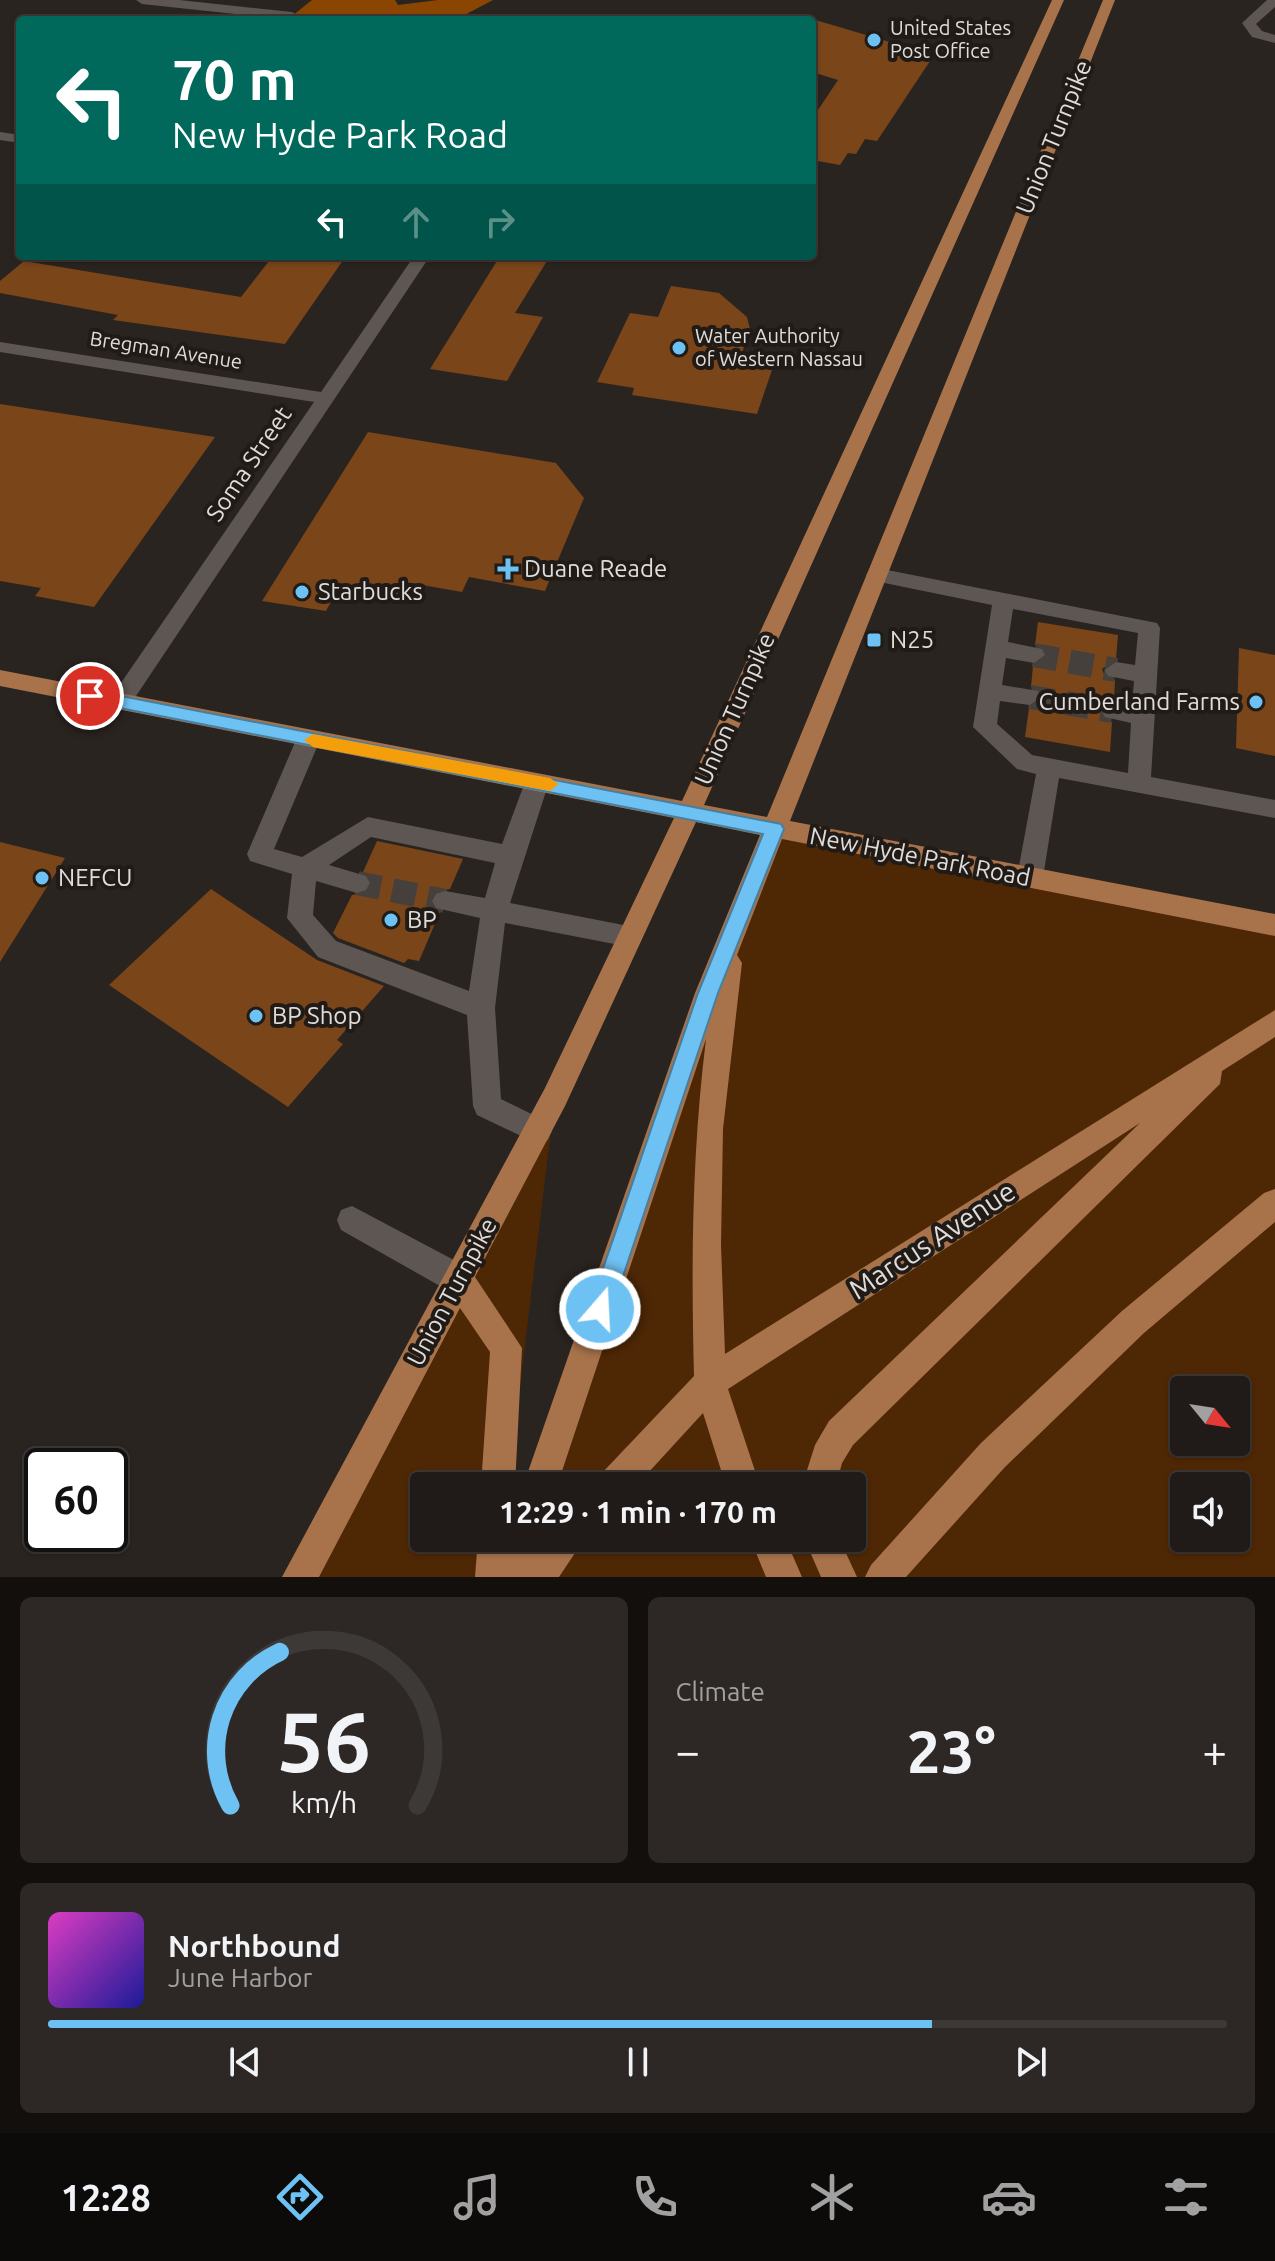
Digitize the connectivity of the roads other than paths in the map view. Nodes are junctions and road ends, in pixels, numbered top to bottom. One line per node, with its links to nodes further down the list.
1 (142, 0): 5 (street)
2 (1058, 0): 27 (main road, Union Turnpike)
3 (1109, 0): 10 (main road, Union Turnpike)
4 (1275, 0): 6 (street)
5 (292, 16)
6 (1275, 39)
7 (419, 260): 9 (street, Soma Street)
8 (0, 347): 9 (street, Bregman Avenue)
9 (326, 398): 19 (street, Soma Street)
10 (877, 575): 11 (street); 28 (main road, Union Turnpike)
11 (1003, 600): 12 (street); 15 (street)
12 (996, 648): 13 (street); 17 (street)
13 (1034, 655)
14 (1116, 670): 15 (street)
15 (1147, 675): 21 (street)
16 (0, 678): 19 (main road, New Hyde Park Road)
17 (990, 691): 18 (street); 23 (street)
18 (1030, 697)
19 (120, 702): 22 (main road, New Hyde Park Road)
20 (1113, 711): 21 (street)
21 (1144, 717): 25 (street)
22 (308, 740): 24 (main road, New Hyde Park Road); 30 (street)
23 (1049, 767): 25 (street); 31 (street)
24 (537, 782): 27 (main road, New Hyde Park Road); 29 (street)
25 (1139, 782): 26 (street)
26 (1275, 809)
27 (690, 810): 28 (main road, New Hyde Park Road); 37 (main road, Union Turnpike)
28 (775, 829): 31 (main road, New Hyde Park Road); 36 (main road, Union Turnpike)
29 (507, 855): 30 (street); 34 (street)
30 (305, 868): 32 (street); 38 (street)
31 (1030, 877): 35 (main road, New Hyde Park Road)
32 (357, 883)
33 (445, 901): 34 (street)
34 (493, 909): 37 (street); 38 (street)
35 (1275, 925)
36 (734, 928): 44 (main road); 46 (main road, Union Turnpike)
37 (630, 936): 40 (main road, Union Turnpike)
38 (481, 1008): 40 (street)
39 (1262, 1030): 44 (main road, Marcus Avenue); 49 (main road)
40 (538, 1131): 43 (main road, Union Turnpike)
41 (1275, 1203): 61 (main road)
42 (352, 1220): 43 (street)
43 (458, 1279): 45 (main road); 55 (main road, Union Turnpike)
44 (710, 1382): 47 (main road, Marcus Avenue); 48 (main road)
45 (499, 1472)
46 (545, 1472)
47 (626, 1472)
48 (739, 1472)
49 (823, 1472)
50 (494, 1552): 56 (main road)
51 (518, 1552): 57 (main road)
52 (557, 1552): 58 (main road)
53 (773, 1552): 59 (main road)
54 (827, 1552): 60 (main road)
55 (300, 1577)
56 (493, 1577)
57 (510, 1577)
58 (537, 1577)
59 (784, 1577)
60 (839, 1577)
61 (883, 1577)

